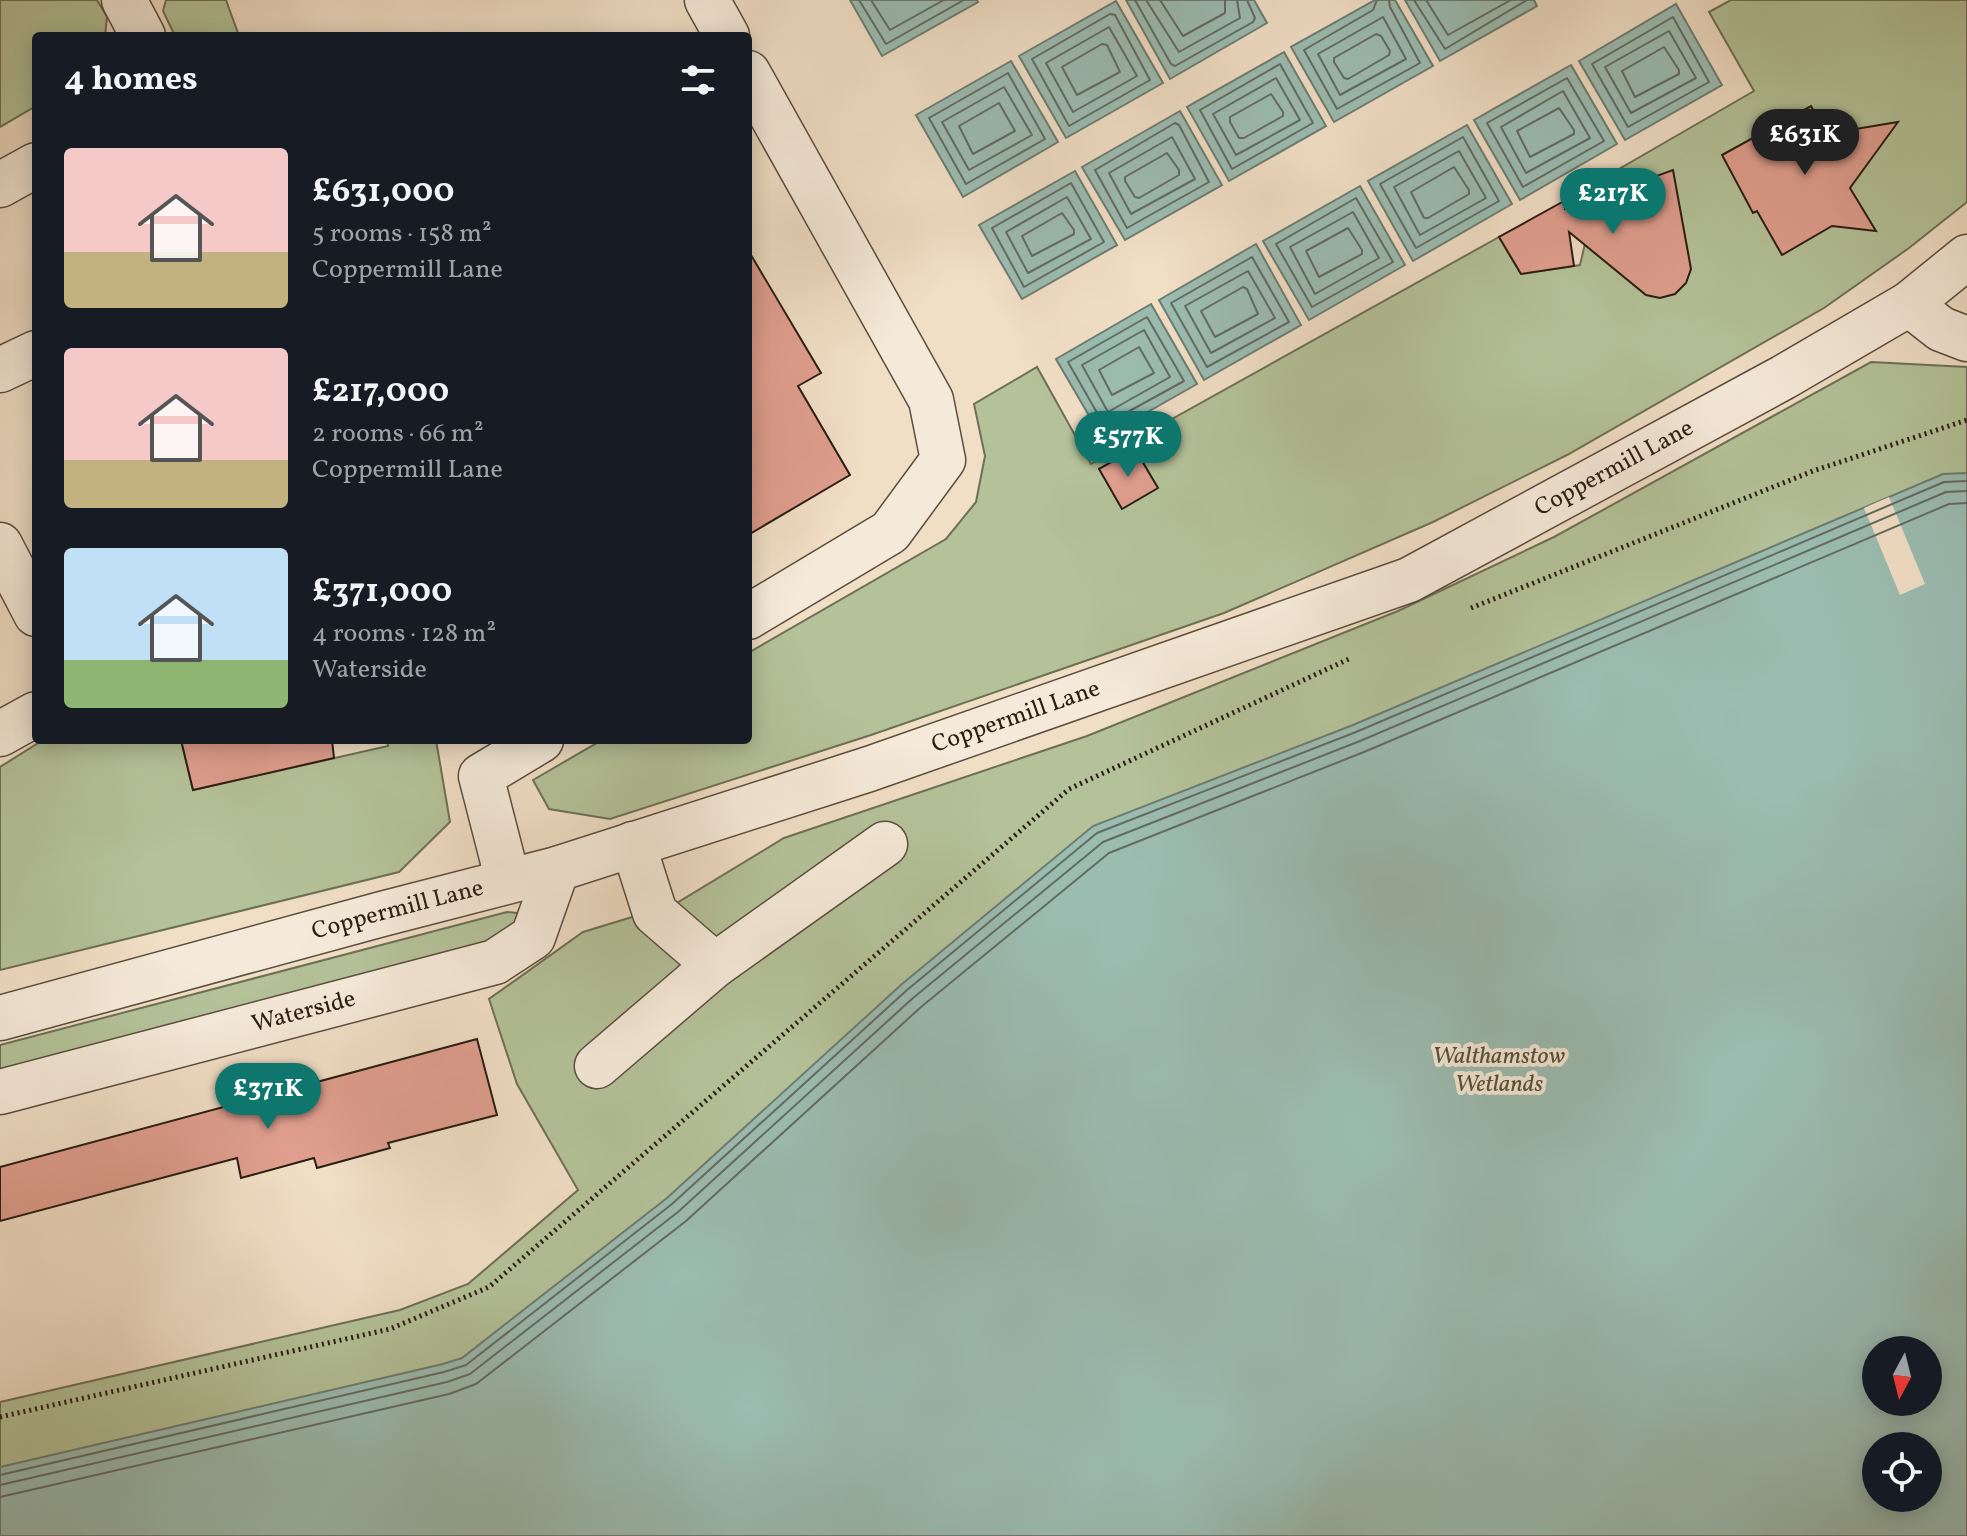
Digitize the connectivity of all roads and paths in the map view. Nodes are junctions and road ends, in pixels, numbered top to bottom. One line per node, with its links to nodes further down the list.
1 (124, 0): 3 (street)
2 (707, 0): 4 (street)
3 (141, 32)
4 (725, 32)
5 (752, 80): 17 (street)
6 (32, 167): 7 (street)
7 (0, 185)
8 (1967, 257): 9 (street, Coppermill Lane)
9 (1909, 304): 10 (street); 23 (street, Coppermill Lane)
10 (1967, 339)
11 (32, 355): 12 (street)
12 (0, 370)
13 (1967, 420): 16 (path)
14 (0, 545): 15 (street)
15 (32, 606)
16 (1459, 613)
17 (752, 615)
18 (1356, 655): 31 (path)
19 (32, 716): 20 (street)
20 (0, 734)
21 (527, 744): 22 (street)
22 (478, 758): 26 (street)
23 (633, 844): 25 (street, Coppermill Lane); 27 (street)
24 (885, 844): 27 (street)
25 (557, 869): 26 (street, Coppermill Lane); 30 (street, Waterside)
26 (508, 881): 28 (street, Coppermill Lane)
27 (715, 965): 29 (street)
28 (0, 1018)
29 (597, 1066)
30 (0, 1092)
31 (0, 1417)

